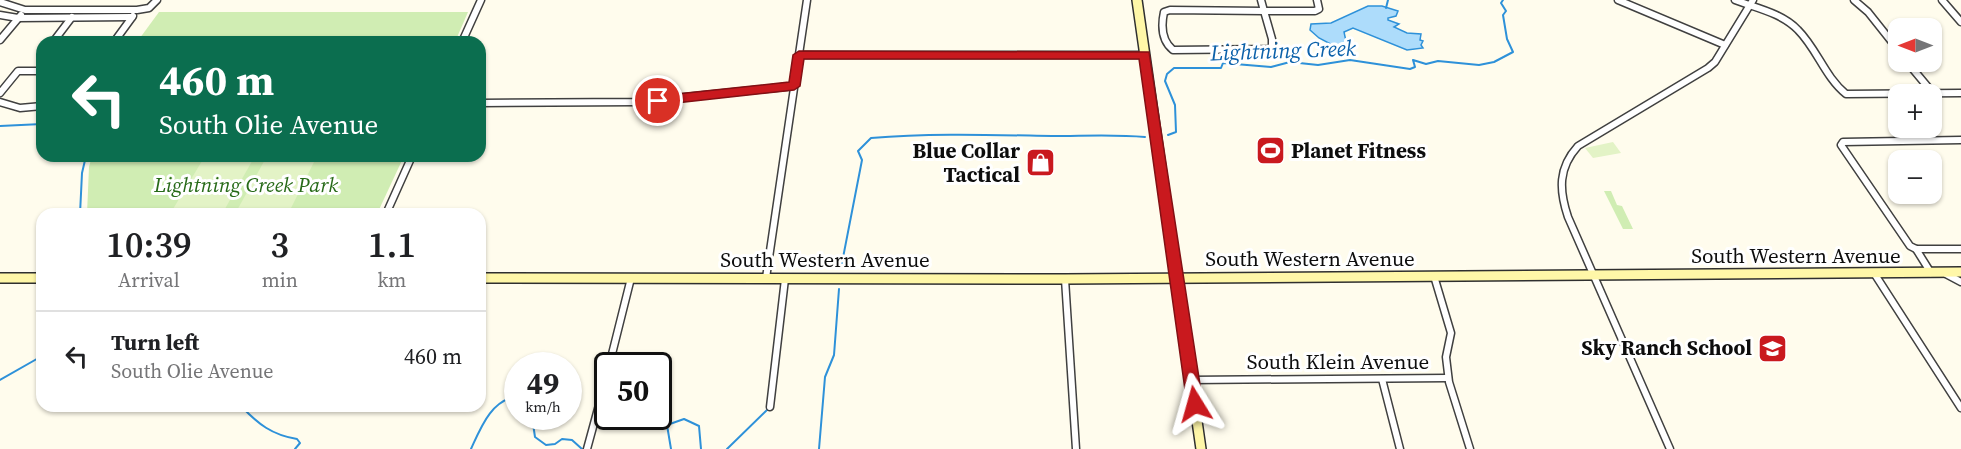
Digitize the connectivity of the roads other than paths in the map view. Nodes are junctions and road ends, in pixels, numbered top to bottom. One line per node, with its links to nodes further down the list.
1 (157, 0): 15 (street)
2 (481, 0): 24 (street)
3 (807, 0): 28 (street)
4 (1137, 0): 29 (main road)
5 (1261, 0): 16 (street)
6 (1317, 0): 16 (street)
7 (1618, 0): 27 (street)
8 (1735, 0): 13 (street)
9 (1753, 0): 13 (street)
10 (1854, 0): 25 (street)
11 (1942, 0): 21 (street)
12 (0, 2): 14 (street)
13 (1749, 6): 27 (street); 37 (street)
14 (25, 10): 15 (street); 20 (street)
15 (137, 10): 19 (street)
16 (1264, 11): 16 (street)
17 (0, 15): 20 (street)
18 (72, 17): 19 (street); 20 (street); 22 (street)
19 (132, 17): 23 (street)
20 (18, 18): 26 (street)
21 (1961, 22)
22 (58, 36)
23 (118, 36)
24 (465, 36)
25 (1888, 37)
26 (0, 40)
27 (1725, 45): 50 (street)
28 (799, 55): 29 (street); 33 (street)
29 (1145, 55): 57 (main road)
30 (36, 71): 35 (street)
31 (1915, 72): 32 (street)
32 (1925, 84)
33 (794, 86): 39 (street); 56 (street)
34 (1942, 92): 36 (street)
35 (0, 93)
36 (1961, 93)
37 (1888, 94)
38 (0, 102): 40 (street)
39 (486, 104)
40 (36, 107)
41 (1961, 140): 44 (street)
42 (409, 162): 43 (street)
43 (389, 208)
44 (1916, 249): 45 (street); 48 (street)
45 (1961, 249)
46 (1961, 272): 49 (main road, South Western Avenue)
47 (1874, 273): 48 (main road, South Western Avenue); 50 (main road, South Western Avenue); 66 (street)
48 (1931, 273): 49 (main road, South Western Avenue)
49 (1943, 273): 60 (street)
50 (1594, 275): 51 (main road, South Western Avenue); 73 (street)
51 (1434, 276): 57 (main road, South Western Avenue); 62 (street)
52 (0, 278): 53 (main road)
53 (36, 278)
54 (486, 278): 55 (main road, South Western Avenue)
55 (631, 278): 56 (main road, South Western Avenue); 61 (street)
56 (766, 278): 58 (main road, South Western Avenue)
57 (1177, 278): 59 (main road, South Western Avenue); 64 (main road)
58 (785, 279): 59 (main road, South Western Avenue); 65 (street)
59 (1065, 279): 69 (street)
60 (1961, 282)
61 (612, 352)
62 (1448, 378): 63 (street, South Klein Avenue); 72 (street)
63 (1382, 379): 64 (street, South Klein Avenue); 71 (street)
64 (1191, 380): 70 (main road)
65 (770, 407)
66 (1961, 408)
67 (594, 424): 68 (street)
68 (588, 447)
69 (1077, 449)
70 (1201, 449)
71 (1400, 449)
72 (1470, 449)
73 (1670, 449)

